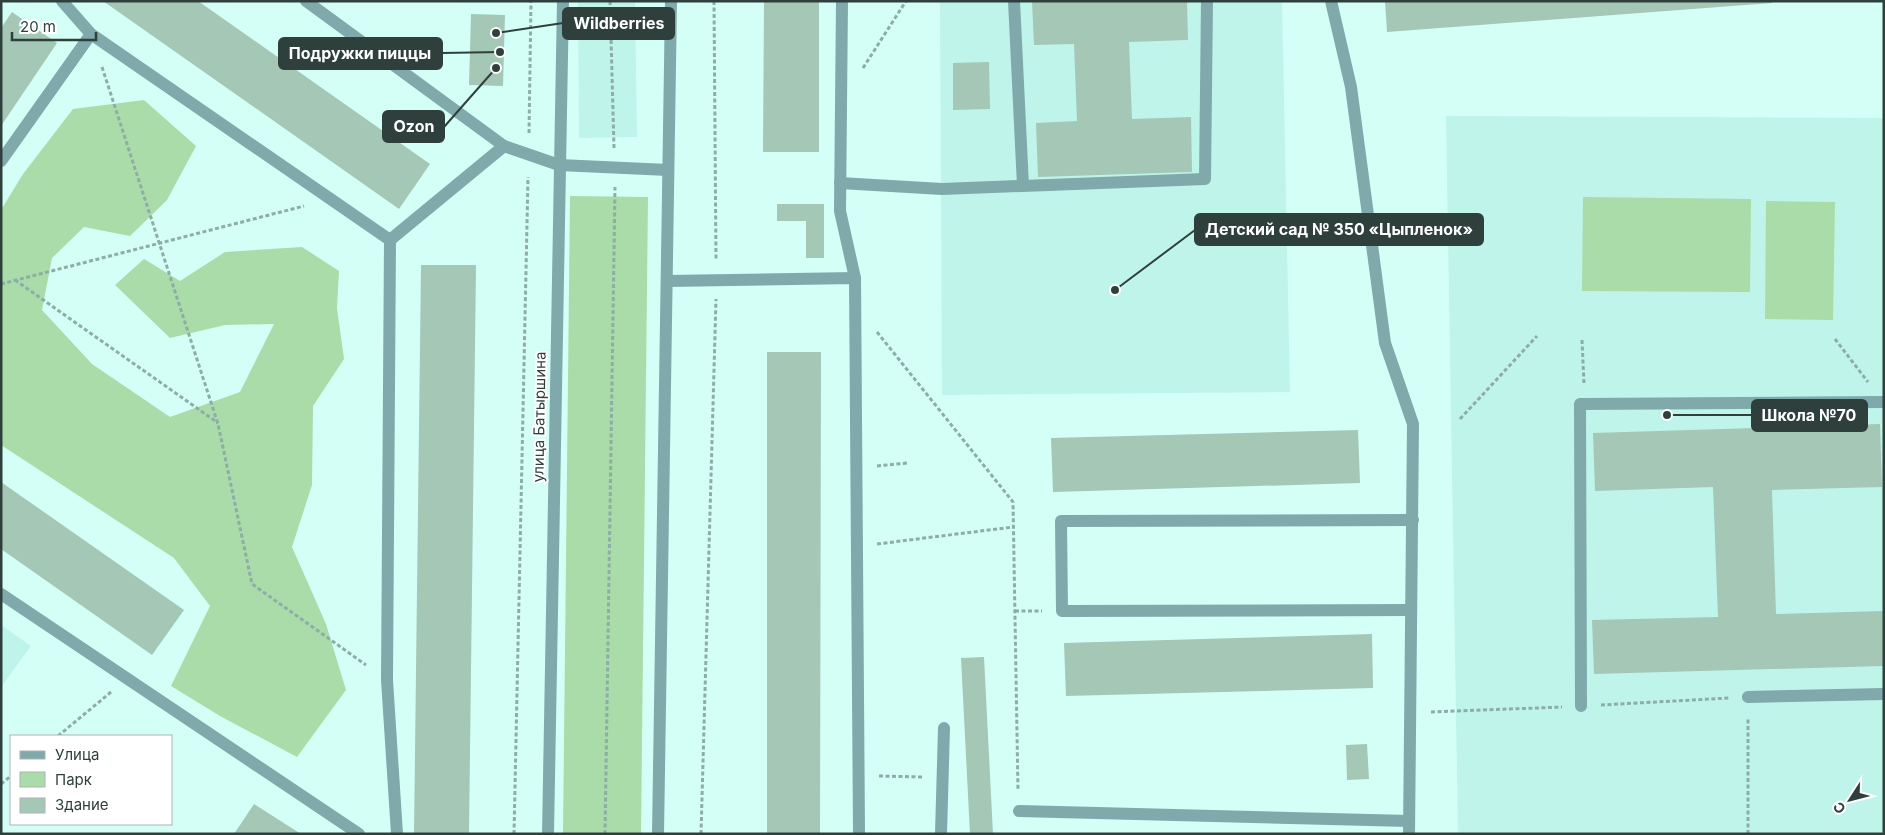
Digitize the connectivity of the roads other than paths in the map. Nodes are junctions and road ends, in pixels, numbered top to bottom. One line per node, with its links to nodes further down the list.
1 (62, 1): 9 (street)
2 (306, 1): 10 (street)
3 (563, 1): 12 (street, улица Батыршина)
4 (671, 1): 13 (street)
5 (842, 1): 14 (street)
6 (1014, 1): 15 (street)
7 (1207, 1): 15 (street)
8 (1332, 1): 20 (street)
9 (91, 34): 11 (street); 16 (street)
10 (504, 146): 12 (street); 16 (street)
11 (1, 161)
12 (560, 165): 13 (street); 31 (street, улица Батыршина)
13 (668, 170): 18 (street)
14 (840, 183): 15 (street); 17 (street)
15 (1023, 186)
16 (390, 240): 30 (street)
17 (855, 278): 18 (street); 33 (street)
18 (667, 281): 32 (street)
19 (1884, 402): 25 (street)
20 (1413, 520): 22 (street); 22 (street)
21 (1, 594): 29 (street)
22 (1411, 610): 28 (street)
23 (1884, 694): 24 (street)
24 (1748, 697)
25 (1581, 706)
26 (944, 728): 34 (street)
27 (1019, 811): 28 (street)
28 (1409, 821): 35 (street)
29 (358, 834)
30 (397, 834)
31 (548, 834)
32 (658, 834)
33 (858, 834)
34 (941, 834)
35 (1409, 834)

